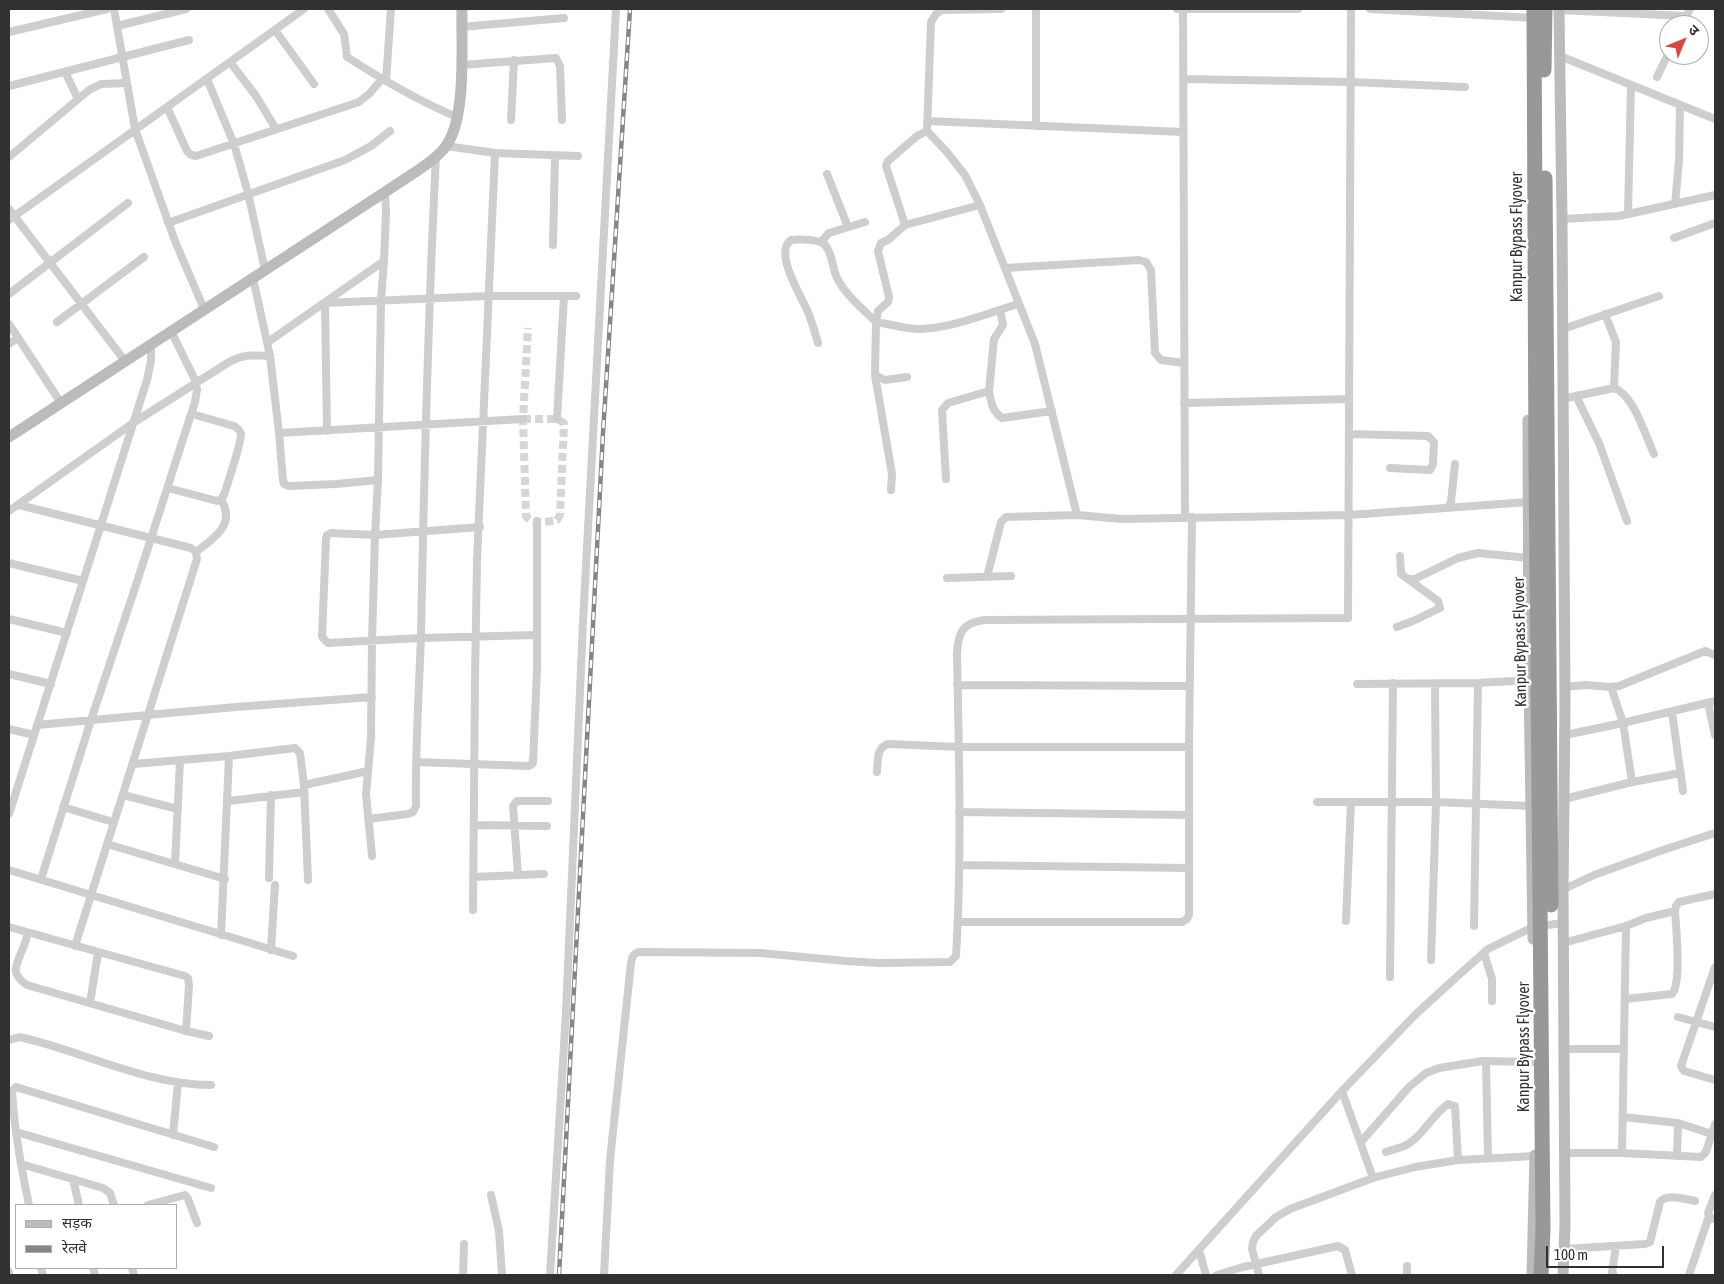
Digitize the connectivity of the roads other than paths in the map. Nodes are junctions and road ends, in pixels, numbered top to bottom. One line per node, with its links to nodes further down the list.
1 (107, 9): 24 (street)
2 (114, 9): 21 (street)
3 (180, 9): 21 (street)
4 (304, 9): 23 (street)
5 (328, 9): 36 (street)
6 (391, 9): 36 (street)
7 (462, 9): 22 (main road)
8 (616, 9): 326 (street)
9 (1001, 9): 50 (street)
10 (1036, 9): 51 (street)
11 (1177, 9): 12 (street)
12 (1183, 9): 13 (street); 35 (street)
13 (1268, 9): 14 (street)
14 (1298, 9)
15 (1351, 9): 37 (street)
16 (1370, 9): 17 (street)
17 (1530, 12): 19 (street); 145 (main road); 335 (highway, Kanpur Bypass Flyover, bridge)
18 (1688, 12): 19 (street)
19 (1556, 13): 26 (main road); 336 (highway, Kanpur Bypass Flyover, bridge)
20 (564, 18): 22 (street)
21 (117, 26): 27 (street)
22 (461, 27): 30 (main road)
23 (275, 30): 29 (street); 39 (street)
24 (9, 32)
25 (189, 40): 27 (street)
26 (1560, 56): 40 (street); 74 (main road)
27 (123, 58): 32 (street); 38 (street)
28 (514, 60): 30 (street); 47 (street); 48 (street)
29 (230, 62): 34 (street); 53 (street)
30 (461, 65): 46 (main road)
31 (1663, 65): 33 (street)
32 (67, 72): 41 (street); 43 (street)
33 (1657, 77)
34 (207, 79): 45 (street); 57 (street)
35 (1183, 79): 37 (street); 56 (street)
36 (384, 80): 46 (street); 53 (street)
37 (1351, 82): 42 (street); 121 (street)
38 (127, 84): 43 (street); 52 (street)
39 (314, 84)
40 (1630, 85): 44 (street); 72 (street)
41 (9, 86)
42 (1465, 87)
43 (78, 99): 63 (street)
44 (1680, 105): 49 (street); 70 (street)
45 (167, 107): 52 (street); 57 (street)
46 (458, 117): 58 (main road)
47 (510, 120)
48 (562, 120)
49 (1715, 120)
50 (926, 121): 51 (street); 55 (street)
51 (1036, 126): 56 (street)
52 (135, 129): 73 (street); 76 (street)
53 (276, 129): 57 (street)
54 (390, 131): 66 (street)
55 (927, 131): 69 (street); 78 (street)
56 (1183, 132): 114 (street)
57 (234, 144): 66 (street)
58 (446, 146): 59 (street); 60 (main road)
59 (494, 152): 61 (street); 90 (street)
60 (436, 156): 65 (main road); 94 (street)
61 (555, 156): 62 (street); 82 (street)
62 (578, 156)
63 (9, 157)
64 (828, 174): 79 (street)
65 (385, 192): 84 (street); 87 (main road)
66 (248, 193): 76 (street); 87 (street)
67 (1715, 195): 70 (street)
68 (128, 203): 85 (street)
69 (980, 204): 78 (street); 86 (street)
70 (1675, 204): 72 (street)
71 (9, 209): 73 (street)
72 (1628, 214): 74 (street)
73 (11, 218): 85 (street)
74 (1562, 219): 105 (main road)
75 (865, 222): 79 (street)
76 (168, 223): 99 (street)
77 (1715, 223): 80 (street)
78 (905, 224): 103 (street)
79 (848, 227): 81 (street)
80 (1674, 238)
81 (821, 242): 103 (street); 109 (street)
82 (553, 245)
83 (144, 258): 97 (street)
84 (384, 261): 95 (street); 96 (street)
85 (51, 262): 89 (street); 97 (street)
86 (1004, 268): 98 (street); 114 (street)
87 (265, 270): 88 (main road)
88 (253, 278): 99 (main road); 108 (street)
89 (9, 294)
90 (488, 296): 91 (street); 94 (street); 129 (street)
91 (564, 296): 92 (street); 128 (street)
92 (576, 296)
93 (1659, 296): 101 (street)
94 (429, 298): 95 (street); 131 (street)
95 (381, 300): 96 (street); 132 (street)
96 (325, 303): 108 (street); 133 (street)
97 (82, 304): 102 (street); 113 (street)
98 (1018, 304): 100 (street); 125 (street)
99 (204, 309): 106 (main road)
100 (1000, 310): 103 (street); 119 (street)
101 (1605, 314): 105 (street); 118 (street)
102 (57, 322)
103 (876, 322): 115 (street)
104 (9, 324): 107 (street)
105 (1563, 329): 122 (main road)
106 (171, 331): 111 (main road); 117 (street)
107 (18, 338): 110 (street); 123 (street)
108 (268, 342): 112 (street)
109 (818, 343)
110 (9, 344)
111 (150, 344): 113 (main road); 130 (street)
112 (270, 356): 117 (street); 134 (street)
113 (125, 361): 123 (main road)
114 (1184, 363): 124 (street)
115 (875, 375): 116 (street); 143 (street)
116 (907, 377)
117 (196, 382): 126 (street); 130 (street)
118 (1614, 388): 120 (street); 137 (street)
119 (989, 391): 125 (street); 140 (street)
120 (1576, 396): 122 (street); 152 (street)
121 (1349, 399): 124 (street); 135 (street)
122 (1562, 399): 186 (main road)
123 (61, 403): 136 (main road)
124 (1184, 403): 151 (street)
125 (1052, 411): 149 (street)
126 (192, 414): 142 (street); 144 (street)
127 (523, 419): 129 (street)
128 (557, 419)
129 (483, 421): 131 (street); 155 (street)
130 (134, 423): 146 (street); 154 (street)
131 (426, 424): 132 (street); 156 (street)
132 (379, 426): 133 (street); 141 (street)
133 (327, 431): 134 (street)
134 (279, 433): 141 (street)
135 (1349, 434): 139 (street); 150 (street)
136 (9, 437)
137 (1654, 454)
138 (1455, 464): 147 (street)
139 (1390, 468)
140 (946, 479)
141 (378, 480): 157 (street)
142 (168, 488): 144 (street); 158 (street)
143 (891, 490)
144 (221, 499): 159 (street)
145 (1528, 502): 147 (street); 161 (main road)
146 (19, 505): 148 (street); 154 (street)
147 (1448, 508): 150 (street)
148 (9, 511)
149 (1077, 514): 151 (street); 163 (street)
150 (1349, 515): 151 (street); 169 (street)
151 (1188, 518): 169 (street)
152 (1627, 521)
153 (537, 522): 172 (street)
154 (101, 526): 158 (street); 167 (street)
155 (480, 528): 156 (street); 173 (street)
156 (422, 531): 157 (street); 174 (street)
157 (375, 535): 175 (street); 175 (street)
158 (151, 538): 159 (street); 192 (street)
159 (196, 552): 191 (street)
160 (1400, 556): 166 (street)
161 (1529, 558): 166 (street); 178 (main road)
162 (9, 563): 167 (street)
163 (987, 576): 164 (street); 165 (street)
164 (1011, 576)
165 (947, 578)
166 (1408, 579): 170 (street)
167 (83, 581): 171 (street)
168 (9, 619): 171 (street)
169 (1192, 619): 184 (street); 185 (street)
170 (1397, 626)
171 (67, 633): 180 (street)
172 (537, 635): 173 (street); 205 (street)
173 (476, 637): 174 (street); 205 (street)
174 (420, 638): 175 (street); 203 (street)
175 (372, 641): 188 (street)
176 (1715, 655): 187 (street)
177 (9, 674): 180 (street)
178 (1529, 680): 179 (street); 223 (main road)
179 (1478, 683): 183 (street); 222 (street)
180 (51, 684): 194 (street)
181 (1357, 684): 182 (street)
182 (1393, 684): 183 (street); 220 (street)
183 (1435, 684): 221 (street)
184 (957, 685): 185 (street); 199 (street)
185 (1190, 686): 200 (street)
186 (1565, 687): 187 (street); 197 (main road)
187 (1611, 688): 193 (street)
188 (372, 697): 191 (street); 206 (street)
189 (1712, 702): 190 (street); 198 (street)
190 (1672, 712): 193 (street); 208 (street)
191 (149, 715): 192 (street); 204 (street)
192 (91, 720): 194 (street); 224 (street)
193 (1623, 723): 197 (street); 209 (street)
194 (37, 725): 196 (street)
195 (9, 729): 196 (street)
196 (34, 735): 210 (street)
197 (1565, 735): 215 (main road)
198 (1715, 735)
199 (958, 746): 200 (street); 207 (street); 226 (street)
200 (1189, 747): 228 (street)
201 (230, 756): 202 (street); 211 (street); 216 (street)
202 (180, 760): 204 (street); 225 (street)
203 (416, 762): 205 (street); 229 (street)
204 (133, 764): 213 (street)
205 (475, 764): 231 (street)
206 (368, 771): 211 (street); 229 (street)
207 (877, 772)
208 (1681, 773): 209 (street); 212 (street)
209 (1632, 782): 215 (street)
210 (13, 787): 227 (street)
211 (304, 788): 214 (street); 246 (street)
212 (1683, 791)
213 (123, 795): 225 (street); 230 (street)
214 (271, 795): 216 (street); 264 (street)
215 (1564, 799): 247 (main road)
216 (229, 801): 244 (street)
217 (548, 801): 232 (street)
218 (1317, 802): 219 (street)
219 (1351, 802): 220 (street); 253 (street)
220 (1392, 802): 221 (street); 270 (street)
221 (1436, 802): 222 (street); 268 (street)
222 (1475, 804): 223 (street); 256 (street)
223 (1530, 806): 250 (main road)
224 (63, 807): 230 (street); 245 (street)
225 (178, 809): 237 (street)
226 (959, 812): 228 (street); 238 (street)
227 (9, 814)
228 (1189, 814): 239 (street)
229 (368, 819): 236 (street)
230 (114, 822): 235 (street)
231 (474, 825): 232 (street); 243 (street)
232 (515, 826): 233 (street); 242 (street)
233 (547, 826)
234 (1715, 834): 247 (street)
235 (107, 844): 237 (street); 249 (street)
236 (372, 856)
237 (175, 864): 244 (street)
238 (959, 865): 239 (street); 254 (street)
239 (1189, 868): 254 (street)
240 (9, 870): 245 (street)
241 (544, 874): 242 (street)
242 (518, 875): 243 (street)
243 (474, 876): 251 (street)
244 (225, 879): 261 (street)
245 (41, 880): 249 (street)
246 (308, 880)
247 (1563, 890): 250 (street); 255 (main road)
248 (1715, 895): 252 (street)
249 (91, 896): 261 (street); 263 (street)
250 (1532, 902): 259 (main road)
251 (473, 910)
252 (1675, 911): 257 (street); 271 (street)
253 (1346, 921)
254 (958, 922): 327 (street)
255 (1563, 923): 259 (street); 262 (main road)
256 (1474, 926)
257 (1626, 926): 262 (street); 271 (street)
258 (9, 927): 260 (street)
259 (1533, 927): 266 (street); 283 (main road)
260 (28, 933): 263 (street); 273 (street)
261 (221, 935): 264 (street)
262 (1563, 943): 280 (main road)
263 (75, 946): 265 (street)
264 (271, 950): 267 (street)
265 (98, 953): 273 (street); 277 (street)
266 (1484, 953): 272 (street); 288 (street)
267 (293, 956)
268 (1432, 960)
269 (1715, 967): 275 (street)
270 (1390, 977)
271 (1625, 999): 281 (street)
272 (1492, 1001)
273 (90, 1003): 277 (street)
274 (1678, 1017): 275 (street)
275 (1696, 1022): 276 (street); 284 (street)
276 (1715, 1027)
277 (186, 1031): 278 (street)
278 (209, 1036)
279 (9, 1040): 285 (street)
280 (1564, 1049): 281 (street); 299 (main road)
281 (1624, 1049): 290 (street)
282 (1486, 1061): 283 (street); 296 (street); 303 (street)
283 (1535, 1062): 301 (main road)
284 (1715, 1080)
285 (178, 1083): 287 (street); 295 (street)
286 (11, 1085): 289 (street); 295 (street)
287 (211, 1085)
288 (1342, 1091): 296 (street); 321 (street)
289 (11, 1107): 293 (street)
290 (1623, 1117): 291 (street); 300 (street)
291 (1678, 1123): 294 (street); 302 (street)
292 (1715, 1124): 294 (street)
293 (16, 1132): 305 (street); 308 (street)
294 (1714, 1134): 302 (street)
295 (172, 1135): 297 (street)
296 (1361, 1142): 306 (street)
297 (214, 1147)
298 (1386, 1152): 304 (street)
299 (1564, 1153): 300 (street); 320 (main road)
300 (1622, 1153): 302 (street)
301 (1535, 1156): 303 (street); 334 (main road)
302 (1676, 1156)
303 (1488, 1158): 304 (street)
304 (1458, 1160): 306 (street)
305 (20, 1164): 307 (street); 312 (street)
306 (1374, 1178): 322 (street)
307 (73, 1179): 313 (street); 314 (street)
308 (211, 1188)
309 (490, 1195): 325 (street)
310 (1715, 1195): 316 (street)
311 (1695, 1200): 319 (street)
312 (29, 1204)
313 (79, 1204)
314 (114, 1204)
315 (152, 1204): 317 (street)
316 (1712, 1218): 339 (street)
317 (197, 1223)
318 (464, 1244): 324 (street)
319 (1616, 1246): 320 (street); 338 (street)
320 (1564, 1249): 337 (main road)
321 (1199, 1250): 328 (street); 329 (street)
322 (1256, 1264): 330 (street); 331 (street); 332 (street)
323 (1407, 1266): 333 (street)
324 (463, 1275)
325 (502, 1275)
326 (550, 1275)
327 (604, 1275)
328 (1176, 1275)
329 (1206, 1275)
330 (1217, 1275)
331 (1259, 1275)
332 (1352, 1275)
333 (1407, 1275)
334 (1532, 1275)
335 (1542, 1275)
336 (1551, 1275)
337 (1564, 1275)
338 (1614, 1275)
339 (1689, 1275)

